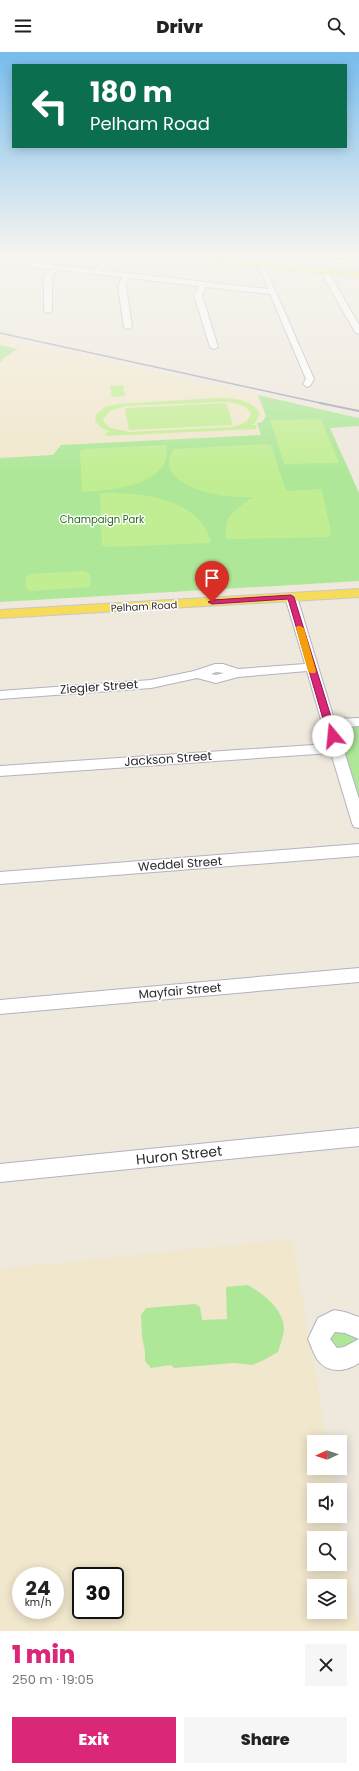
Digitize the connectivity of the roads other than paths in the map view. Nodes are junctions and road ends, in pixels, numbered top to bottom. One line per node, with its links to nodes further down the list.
1 (208, 327): 3 (street)
2 (287, 327): 4 (street)
3 (214, 347)
4 (307, 384)
5 (359, 593): 6 (main road, Pelham Road)
6 (291, 597): 7 (main road, Pelham Road); 8 (street)
7 (0, 614)
8 (311, 667): 9 (street, Ziegler Street); 11 (street)
9 (0, 695)
10 (359, 722): 11 (street)
11 (329, 724): 12 (street)
12 (336, 748): 13 (street, Jackson Street); 14 (street)
13 (0, 771)
14 (359, 823)
15 (359, 850): 16 (street, Weddel Street)
16 (0, 878)
17 (359, 975): 18 (street, Mayfair Street)
18 (0, 1007)
19 (359, 1137): 20 (street, Huron Street)
20 (0, 1173)
21 (359, 1328): 22 (street)
22 (359, 1350)

